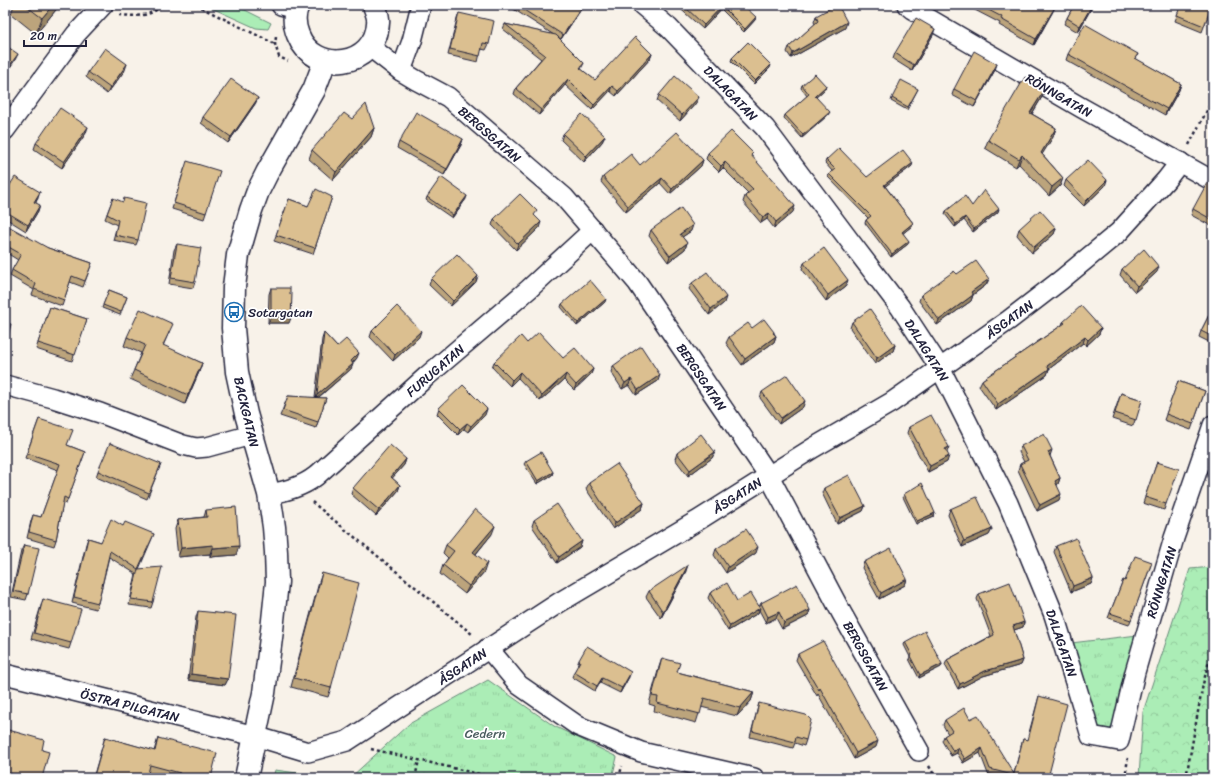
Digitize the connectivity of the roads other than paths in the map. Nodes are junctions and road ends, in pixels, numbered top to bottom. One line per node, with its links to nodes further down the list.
1 (374, 5): 7 (street)
2 (421, 5): 9 (street)
3 (642, 5): 14 (street, DALAGATAN)
4 (907, 5): 11 (street, RÖNNGATAN)
5 (292, 6): 8 (street)
6 (101, 7): 10 (street)
7 (369, 46): 8 (street); 9 (street)
8 (325, 61): 17 (street, BACKGATAN)
9 (401, 71): 13 (street, BERGSGATAN)
10 (5, 130)
11 (1180, 162): 12 (street, RÖNNGATAN); 14 (street, ÅSGATAN)
12 (1213, 181)
13 (593, 230): 18 (street, BERGSGATAN); 19 (street, FURUGATAN)
14 (940, 368): 18 (street, ÅSGATAN); 23 (street, DALAGATAN)
15 (5, 385): 17 (street)
16 (1213, 426): 23 (street, RÖNNGATAN)
17 (252, 435): 19 (street, BACKGATAN)
18 (769, 476): 20 (street, ÅSGATAN); 24 (street, BERGSGATAN)
19 (269, 494): 22 (street, BACKGATAN)
20 (482, 643): 22 (street, ÅSGATAN); 26 (street)
21 (5, 674): 22 (street, ÖSTRA PILGATAN)
22 (255, 736): 25 (street, BACKGATAN)
23 (1119, 741)
24 (919, 751)
25 (246, 778)
26 (754, 778)

